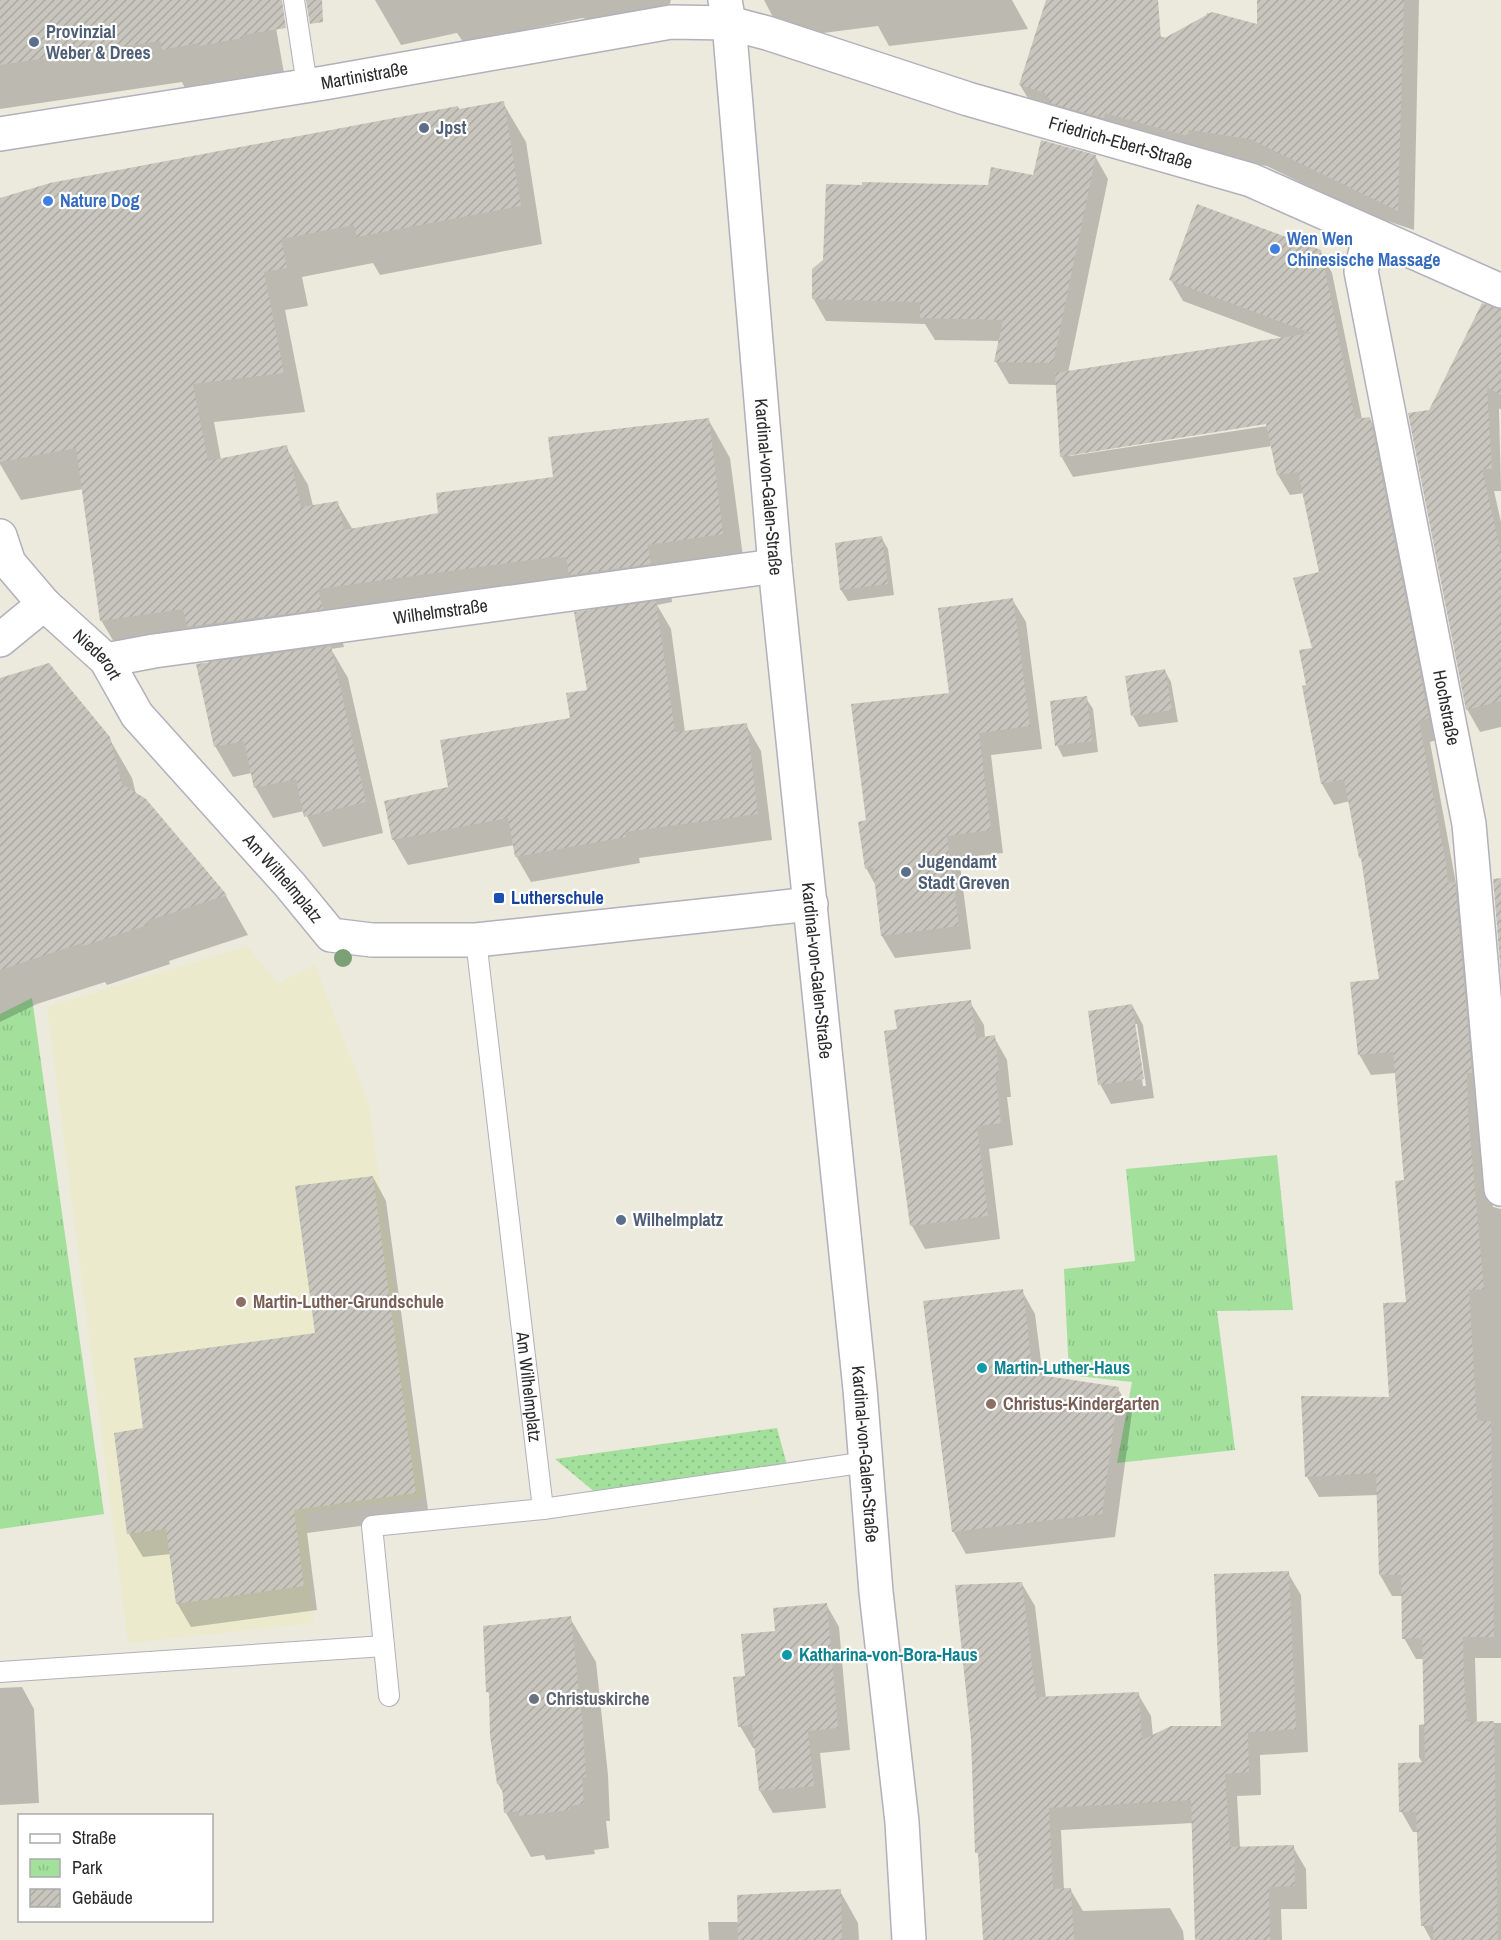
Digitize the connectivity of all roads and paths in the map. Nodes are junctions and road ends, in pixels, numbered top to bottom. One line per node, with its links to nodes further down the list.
1 (294, 0): 3 (lane)
2 (727, 11): 3 (street, Martinistraße); 5 (street, Friedrich-Ebert-Straße); 8 (street, Kardinal-von-Galen-Straße)
3 (307, 85): 4 (street, Martinistraße)
4 (0, 134)
5 (1370, 233): 6 (street, Friedrich-Ebert-Straße); 15 (street, Hochstraße)
6 (1501, 291)
7 (0, 536): 9 (street, Niederort)
8 (775, 566): 11 (street, Wilhelmstraße); 13 (street, Kardinal-von-Galen-Straße)
9 (44, 604): 10 (street); 11 (street, Niederort)
10 (0, 640)
11 (106, 660): 12 (street, Niederort)
12 (137, 715): 14 (street, Am Wilhelmplatz)
13 (811, 904): 14 (street, Am Wilhelmplatz); 16 (street, Kardinal-von-Galen-Straße)
14 (476, 940): 17 (lane, Am Wilhelmplatz)
15 (1501, 1189)
16 (867, 1462): 17 (lane); 21 (street, Kardinal-von-Galen-Straße)
17 (543, 1509): 18 (lane)
18 (384, 1646): 19 (lane); 20 (lane)
19 (0, 1672)
20 (389, 1696)
21 (909, 1940)

